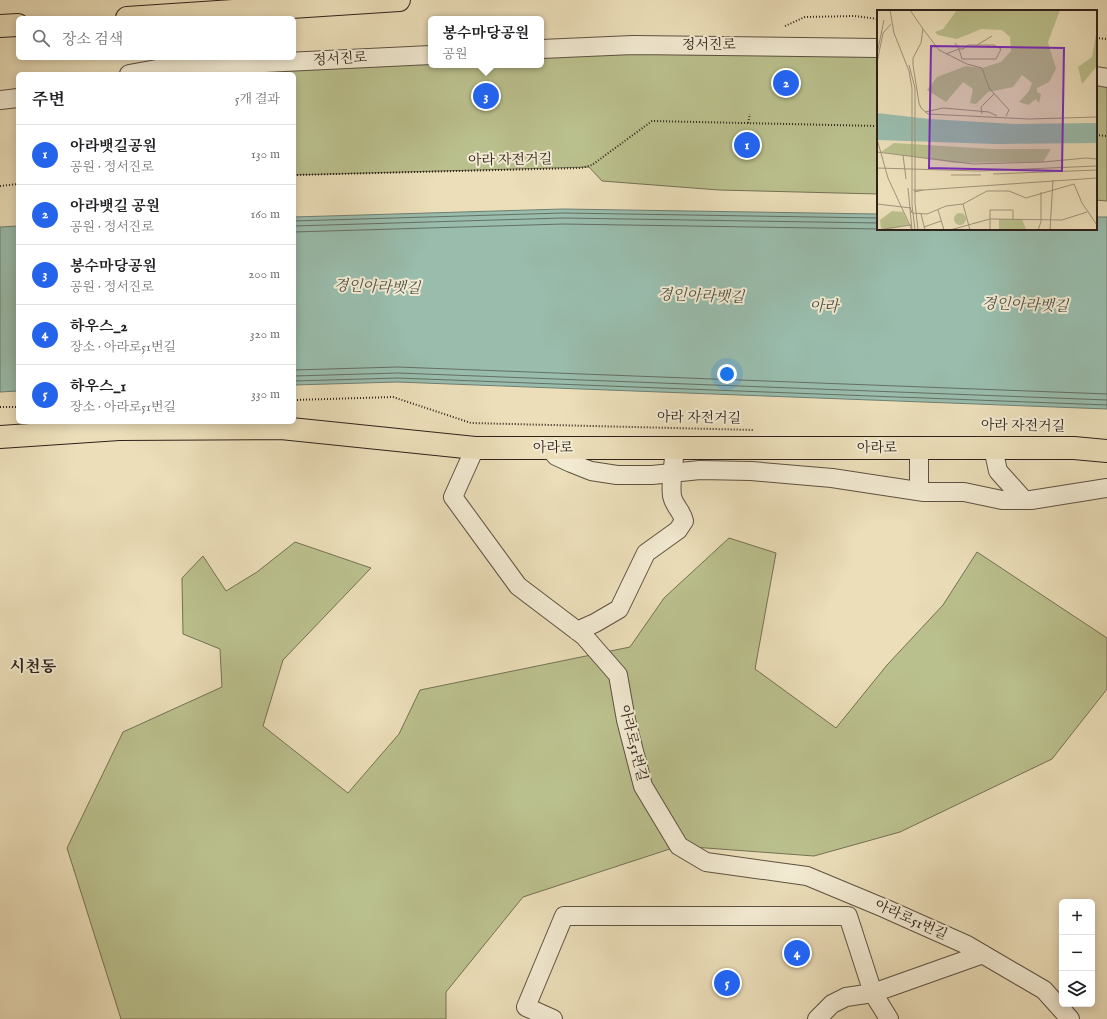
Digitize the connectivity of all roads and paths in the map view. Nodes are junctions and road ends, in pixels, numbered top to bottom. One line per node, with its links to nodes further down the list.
1 (399, 0): 2 (main road)
2 (157, 16)
3 (877, 19): 6 (path)
4 (16, 25): 5 (main road)
5 (0, 26)
6 (784, 26)
7 (1097, 38): 8 (path)
8 (1107, 39)
9 (877, 48): 10 (street, 정서진로)
10 (544, 49)
11 (428, 55): 12 (street, 정서진로)
12 (140, 72)
13 (1097, 76): 14 (street)
14 (1107, 78)
15 (16, 98): 16 (street)
16 (0, 100)
17 (750, 114): 18 (path)
18 (748, 122): 19 (path, 아라 자전거길); 22 (path, 아라 자전거길)
19 (877, 126)
20 (1097, 134): 21 (path)
21 (1107, 136)
22 (296, 174)
23 (16, 184): 24 (path)
24 (0, 186)
25 (296, 400): 28 (path, 아라 자전거길)
26 (0, 407): 27 (path)
27 (16, 407)
28 (758, 430)
29 (0, 436): 30 (main road, 아라로)
30 (476, 448): 31 (main road, 아라로); 40 (street, 아라로51번길)
31 (549, 448): 32 (main road, 아라로); 36 (street)
32 (675, 448): 33 (main road, 아라로); 36 (street)
33 (919, 448): 34 (main road, 아라로); 38 (street)
34 (993, 448): 35 (main road, 아라로); 39 (street)
35 (1107, 451)
36 (674, 473): 38 (street); 40 (street)
37 (1107, 488): 39 (street)
38 (919, 491): 39 (street)
39 (1024, 500)
40 (577, 631): 41 (street, 아라로51번길)
41 (983, 954): 42 (street); 46 (street, 아라로51번길)
42 (873, 993): 43 (street); 44 (street); 45 (street)
43 (553, 1019)
44 (817, 1019)
45 (889, 1019)
46 (1070, 1019)

